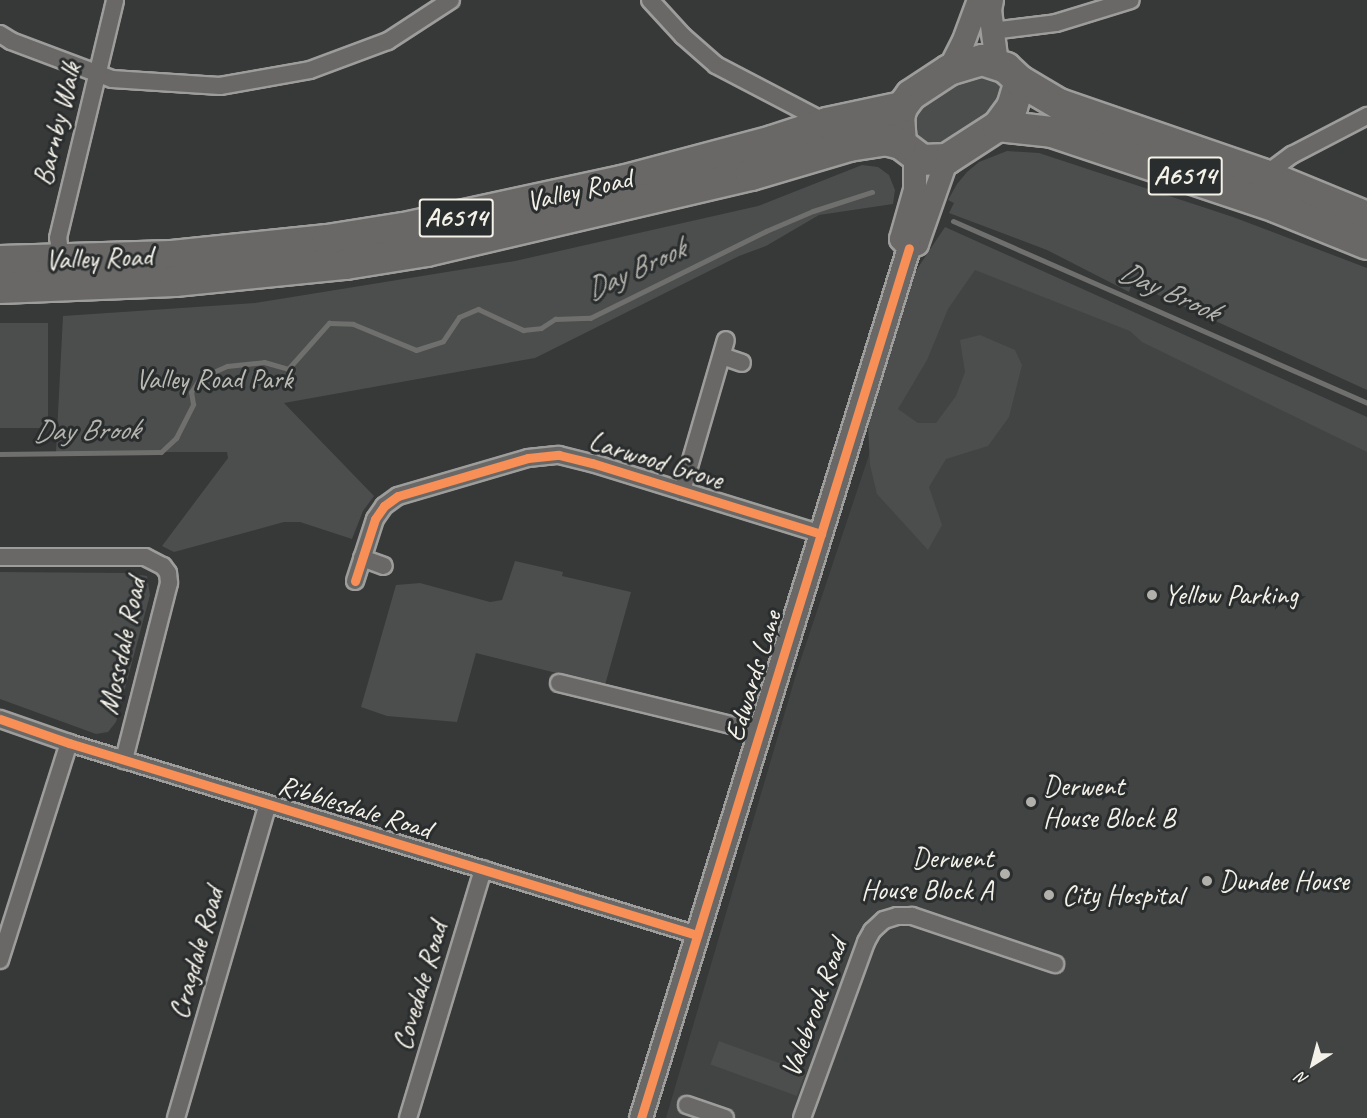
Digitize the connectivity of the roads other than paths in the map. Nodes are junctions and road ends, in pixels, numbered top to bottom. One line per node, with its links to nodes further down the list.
1 (115, 0): 11 (street, Barnby Walk)
2 (451, 0): 11 (street)
3 (650, 0): 14 (street)
4 (979, 0): 9 (street)
5 (992, 0): 7 (street)
6 (1131, 0): 7 (street)
7 (992, 32): 10 (street)
8 (0, 34): 11 (street)
9 (949, 70): 10 (highway, A6514); 12 (highway, A6514)
10 (1008, 73): 15 (highway); 18 (highway, A6514)
11 (97, 74): 23 (street, Barnby Walk)
12 (902, 107): 14 (highway, Valley Road / A6514); 16 (highway)
13 (1367, 116): 18 (street)
14 (827, 123): 23 (highway, Valley Road / A6514)
15 (998, 126): 17 (highway); 20 (highway, A6514)
16 (908, 150): 17 (highway, A6514); 21 (street, Edwards Lane); 24 (highway, Valley Road / A6514)
17 (947, 159): 21 (street, Edwards Lane)
18 (1265, 175): 19 (highway, A6514)
19 (1367, 217)
20 (1367, 244)
21 (909, 248): 27 (street, Edwards Lane)
22 (0, 261): 23 (highway, Valley Road / A6514)
23 (61, 261)
24 (0, 288)
25 (742, 363): 26 (street, Larwood Grove)
26 (682, 491): 27 (street, Larwood Grove); 29 (street, Larwood Grove)
27 (821, 534): 34 (street, Edwards Lane)
28 (0, 557): 36 (street, Mossdale Road)
29 (362, 558): 30 (street); 31 (street, Larwood Grove)
30 (384, 566)
31 (355, 581)
32 (559, 683): 34 (street)
33 (0, 719): 35 (street, Ribblesdale Road)
34 (760, 732): 39 (street, Edwards Lane)
35 (69, 743): 36 (street, Ribblesdale Road); 40 (street)
36 (124, 760): 37 (street, Ribblesdale Road)
37 (268, 804): 38 (street, Ribblesdale Road); 43 (street, Cragdale Road)
38 (483, 869): 39 (street, Ribblesdale Road); 44 (street, Covedale Road)
39 (697, 935): 45 (street, Edwards Lane)
40 (0, 960)
41 (1054, 964): 47 (street, Valebrook Road)
42 (687, 1105): 46 (street)
43 (176, 1118)
44 (408, 1118)
45 (641, 1118)
46 (724, 1118)
47 (802, 1118)

